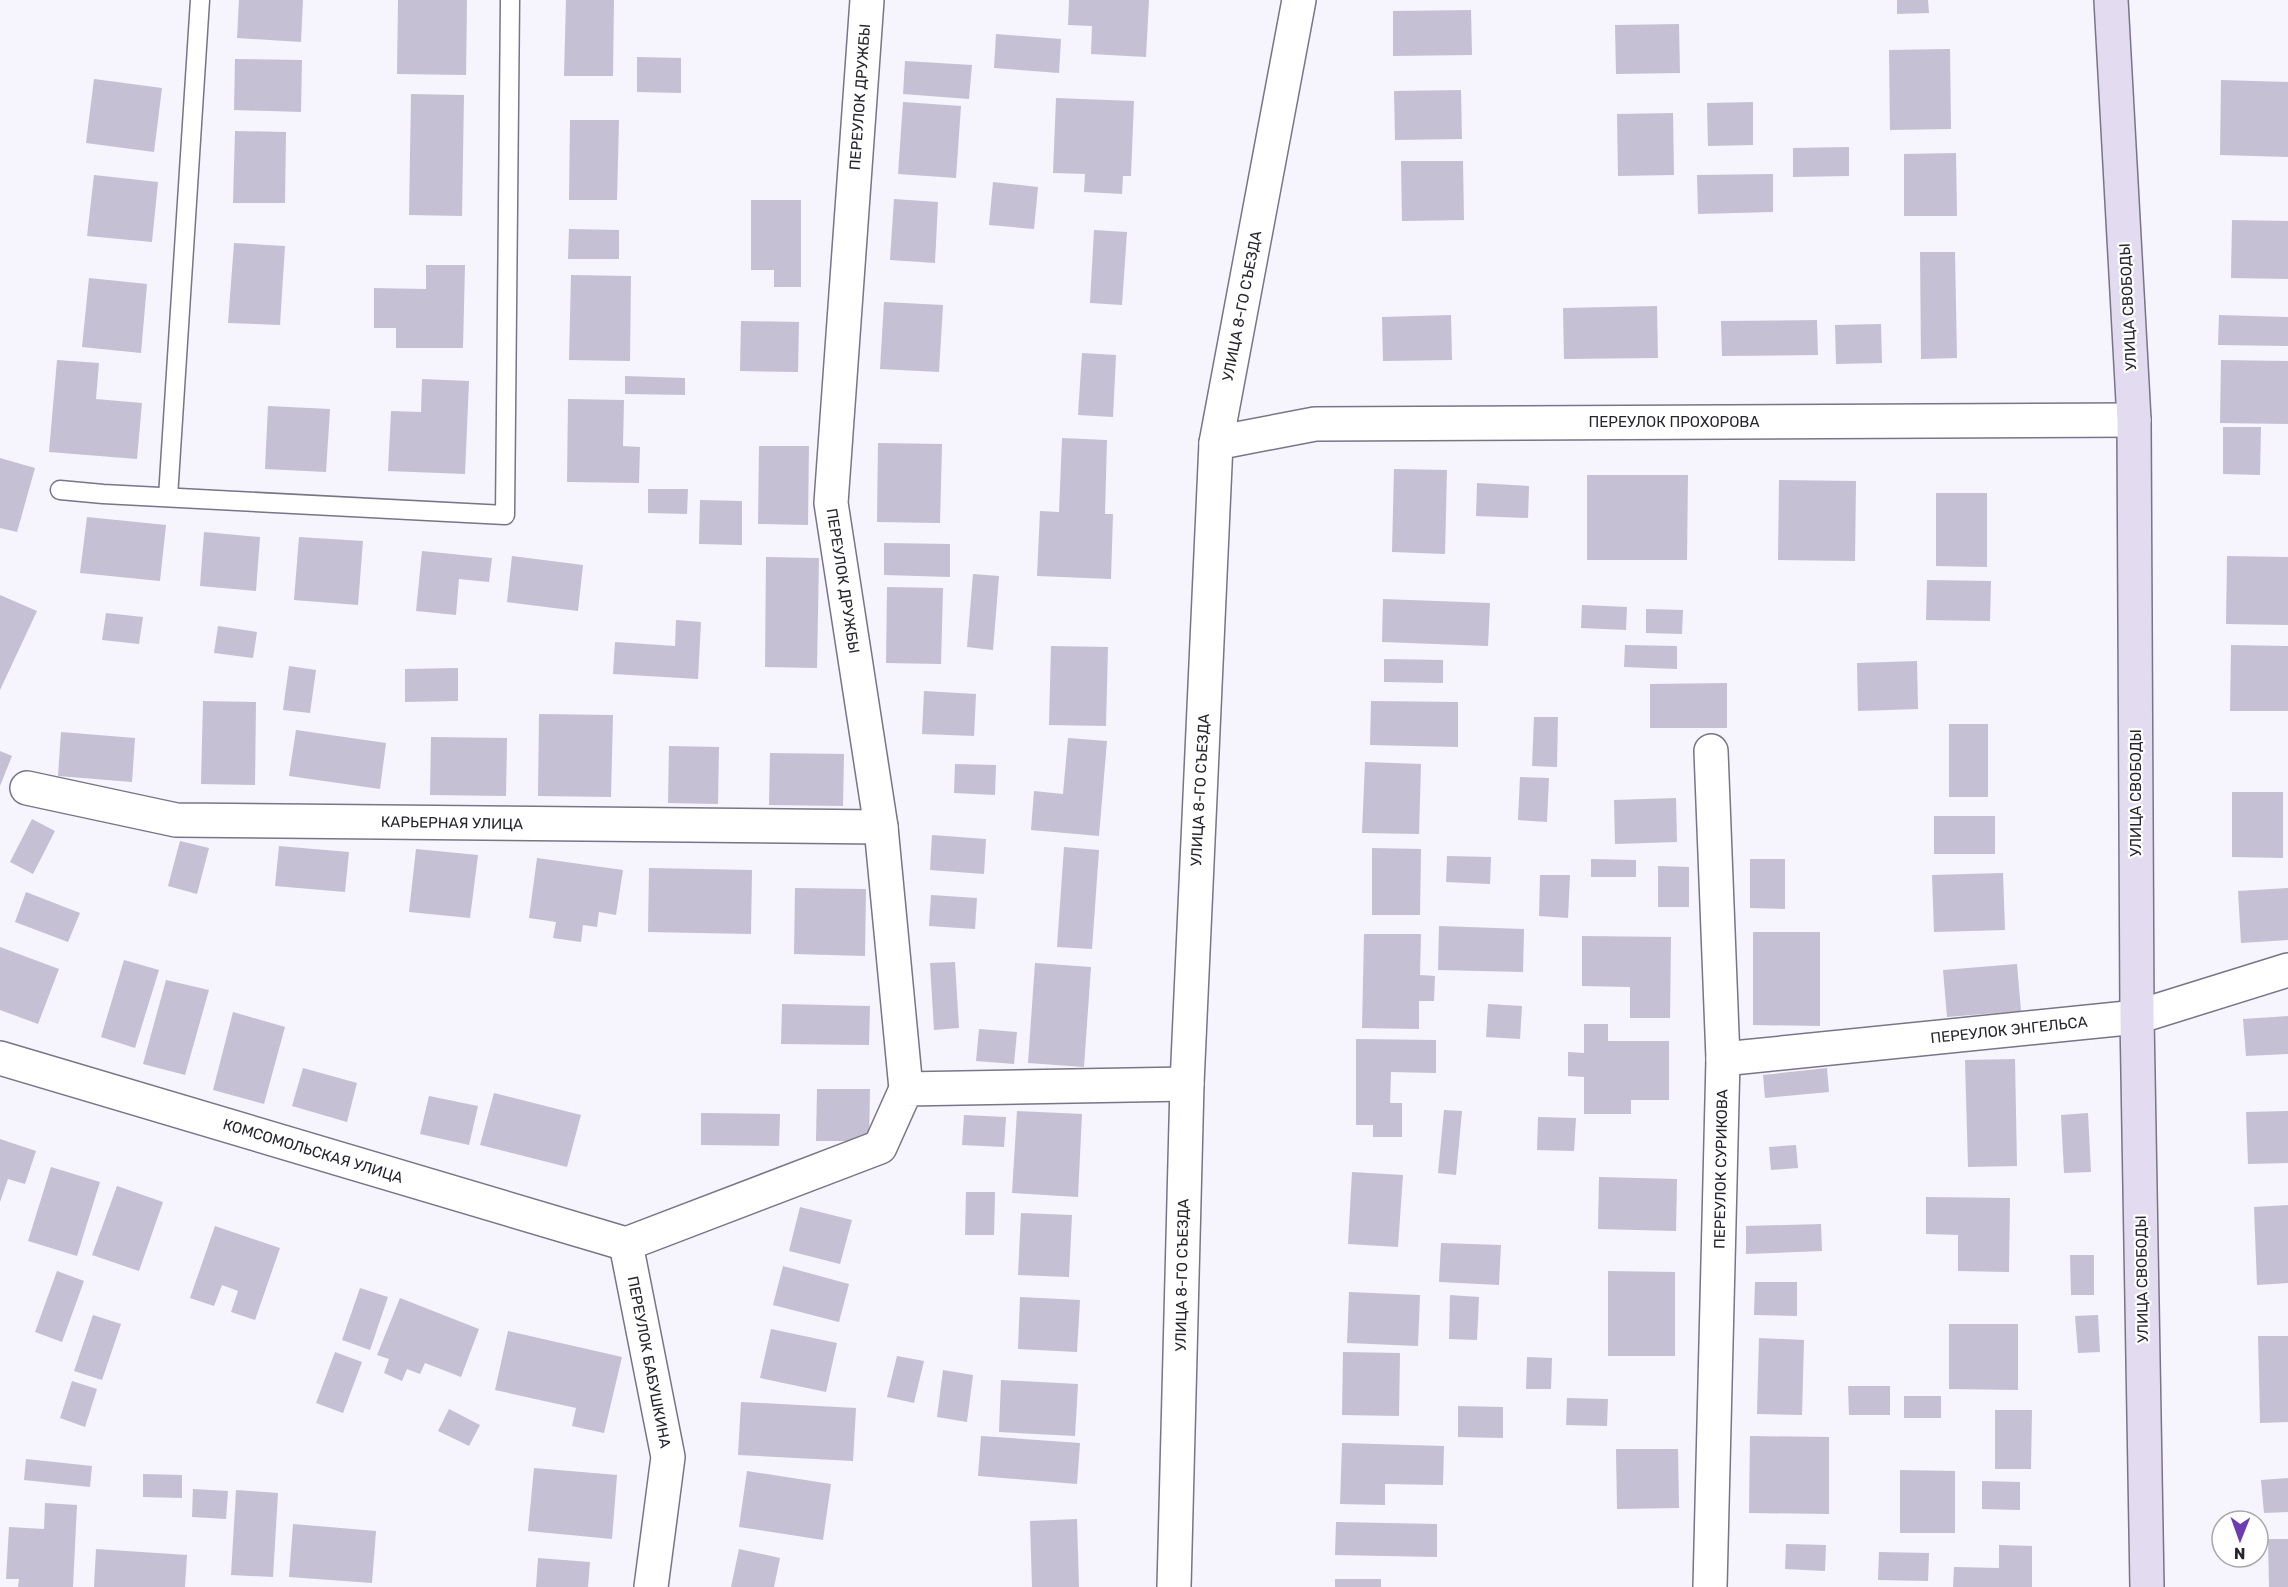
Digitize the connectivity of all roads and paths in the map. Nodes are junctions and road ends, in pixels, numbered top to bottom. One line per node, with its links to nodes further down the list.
1 (200, 0): 9 (lane)
2 (510, 0): 9 (lane)
3 (867, 0): 12 (street, ПЕРЕУЛОК ДРУЖБЫ)
4 (1299, 0): 7 (street, УЛИЦА 8-ГО СЪЕЗДА)
5 (2111, 0): 6 (street, УЛИЦА СВОБОДЫ)
6 (2134, 420): 7 (street, ПЕРЕУЛОК ПРОХОРОВА); 14 (street, УЛИЦА СВОБОДЫ)
7 (1216, 443): 17 (street, УЛИЦА 8-ГО СЪЕЗДА)
8 (60, 490): 9 (lane)
9 (168, 497)
10 (1711, 751): 16 (street, ПЕРЕУЛОК СУРИКОВА)
11 (27, 788): 12 (street, КАРЬЕРНАЯ УЛИЦА)
12 (881, 828): 18 (street, ПЕРЕУЛОК ДРУЖБЫ)
13 (2288, 970): 14 (street, ПЕРЕУЛОК ЭНГЕЛЬСА)
14 (2137, 1017): 16 (street, ПЕРЕУЛОК ЭНГЕЛЬСА); 23 (street, УЛИЦА СВОБОДЫ)
15 (0, 1058): 19 (street, КОМСОМОЛЬСКАЯ УЛИЦА)
16 (1724, 1059): 22 (street, ПЕРЕУЛОК СУРИКОВА)
17 (1187, 1084): 18 (street); 21 (street, УЛИЦА 8-ГО СЪЕЗДА)
18 (906, 1089): 19 (street)
19 (626, 1244): 20 (street, ПЕРЕУЛОК БАБУШКИНА)
20 (651, 1587)
21 (1174, 1587)
22 (1710, 1587)
23 (2147, 1587)

